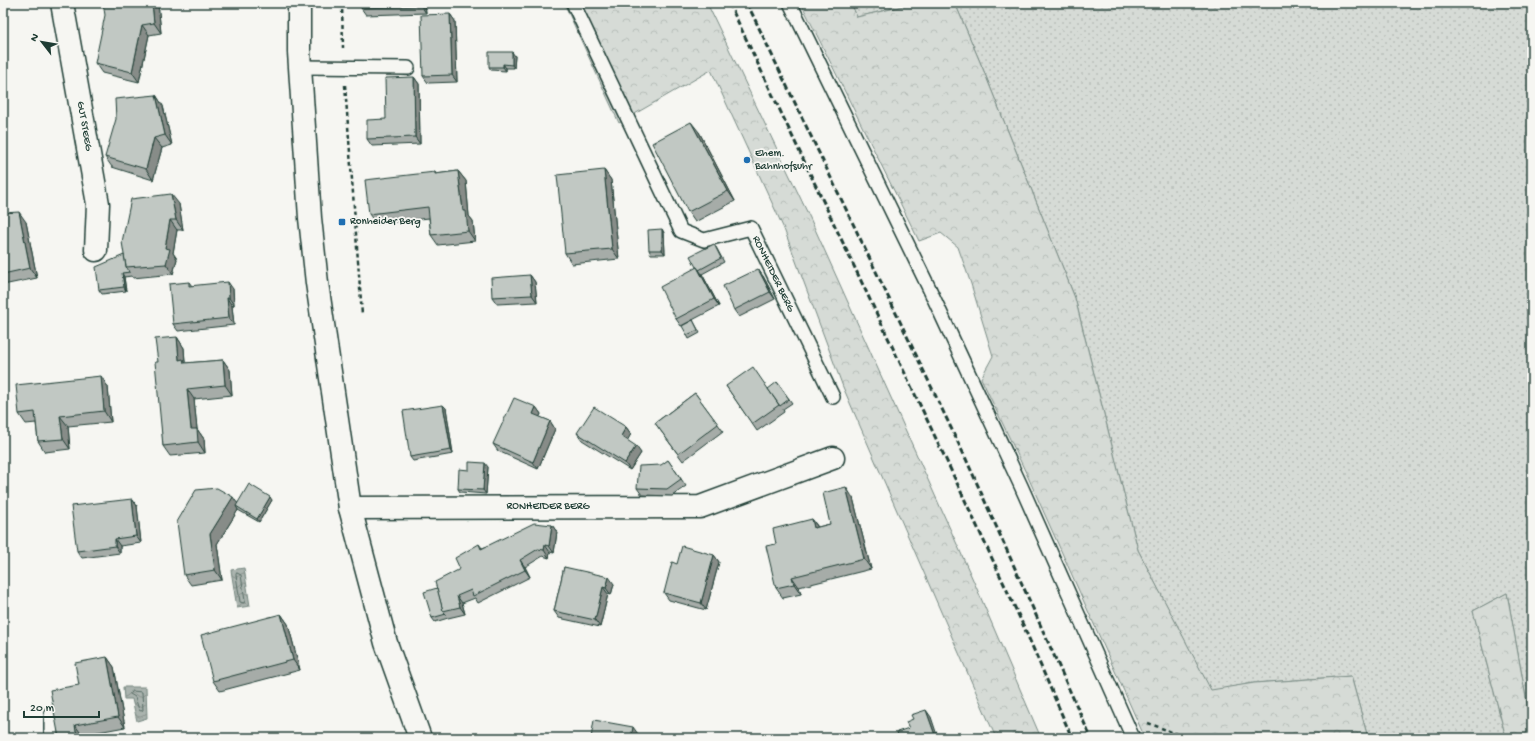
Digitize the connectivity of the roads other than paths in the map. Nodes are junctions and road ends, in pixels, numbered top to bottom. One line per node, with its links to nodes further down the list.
1 (62, 3): 7 (street, GUT STEEG)
2 (299, 3): 5 (street)
3 (573, 3): 8 (lane, RONHEIDER BERG)
4 (790, 3): 14 (lane)
5 (300, 67): 6 (lane); 10 (street)
6 (408, 68)
7 (96, 250)
8 (833, 397)
9 (833, 458): 10 (street, RONHEIDER BERG)
10 (350, 508): 13 (street)
11 (51, 713): 12 (lane)
12 (52, 738)
13 (420, 738)
14 (1133, 738)

